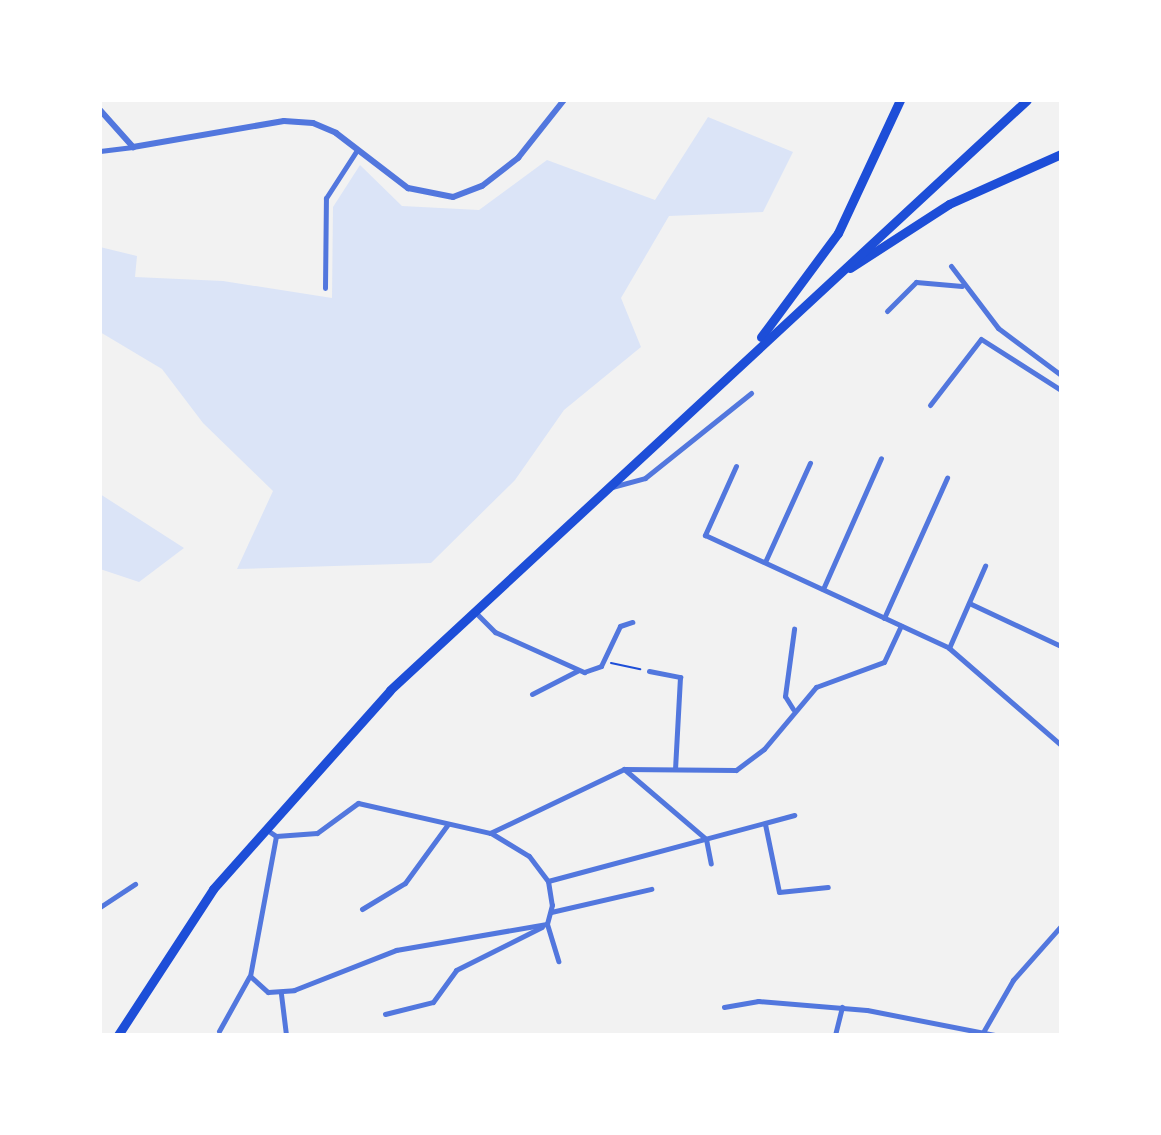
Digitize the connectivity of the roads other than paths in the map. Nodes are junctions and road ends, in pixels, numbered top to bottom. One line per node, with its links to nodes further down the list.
1 (564, 100): 6 (street)
2 (900, 100): 14 (highway)
3 (1027, 100): 12 (highway)
4 (100, 110): 5 (street)
5 (133, 147): 6 (street); 7 (street)
6 (357, 150): 11 (street)
7 (100, 151)
8 (1061, 154): 12 (highway)
9 (951, 266): 10 (street)
10 (963, 286): 13 (street); 15 (street)
11 (325, 288)
12 (821, 288): 14 (highway)
13 (887, 311)
14 (743, 360): 23 (highway)
15 (1061, 375)
16 (1061, 390): 18 (street)
17 (751, 393): 23 (street)
18 (930, 405)
19 (881, 458): 26 (street)
20 (810, 463): 24 (street)
21 (736, 466): 24 (street)
22 (947, 478): 29 (street)
23 (603, 489): 28 (highway)
24 (765, 562): 26 (street)
25 (985, 566): 27 (street)
26 (823, 589): 29 (street)
27 (969, 603): 33 (street); 34 (street)
28 (474, 610): 35 (street); 45 (highway)
29 (884, 618): 31 (street)
30 (632, 622): 35 (street)
31 (901, 626): 34 (street); 38 (street)
32 (794, 629): 38 (street)
33 (1061, 646)
34 (949, 648): 39 (street)
35 (578, 670): 37 (street)
36 (649, 671): 41 (street)
37 (532, 694)
38 (794, 710): 41 (street)
39 (1061, 745)
40 (624, 769): 41 (street); 46 (street); 48 (street)
41 (675, 769)
42 (794, 815): 44 (street)
43 (448, 824): 46 (street); 47 (street); 55 (street)
44 (765, 824): 48 (street); 52 (street)
45 (264, 827): 47 (street); 67 (highway)
46 (490, 833): 50 (street)
47 (276, 836): 60 (street)
48 (706, 839): 49 (street); 50 (street)
49 (711, 864)
50 (548, 881): 56 (street)
51 (135, 884): 54 (street)
52 (828, 887)
53 (651, 889): 56 (street)
54 (100, 907)
55 (362, 909)
56 (551, 912): 57 (street)
57 (547, 924): 59 (street); 61 (street); 64 (street)
58 (1061, 926): 66 (street)
59 (558, 961)
60 (250, 976): 61 (street); 65 (street)
61 (281, 994): 68 (street)
62 (724, 1007): 63 (street)
63 (842, 1007): 66 (street); 69 (street)
64 (385, 1014)
65 (219, 1031)
66 (982, 1034): 70 (street)
67 (118, 1035)
68 (286, 1035)
69 (835, 1035)
70 (995, 1035)

